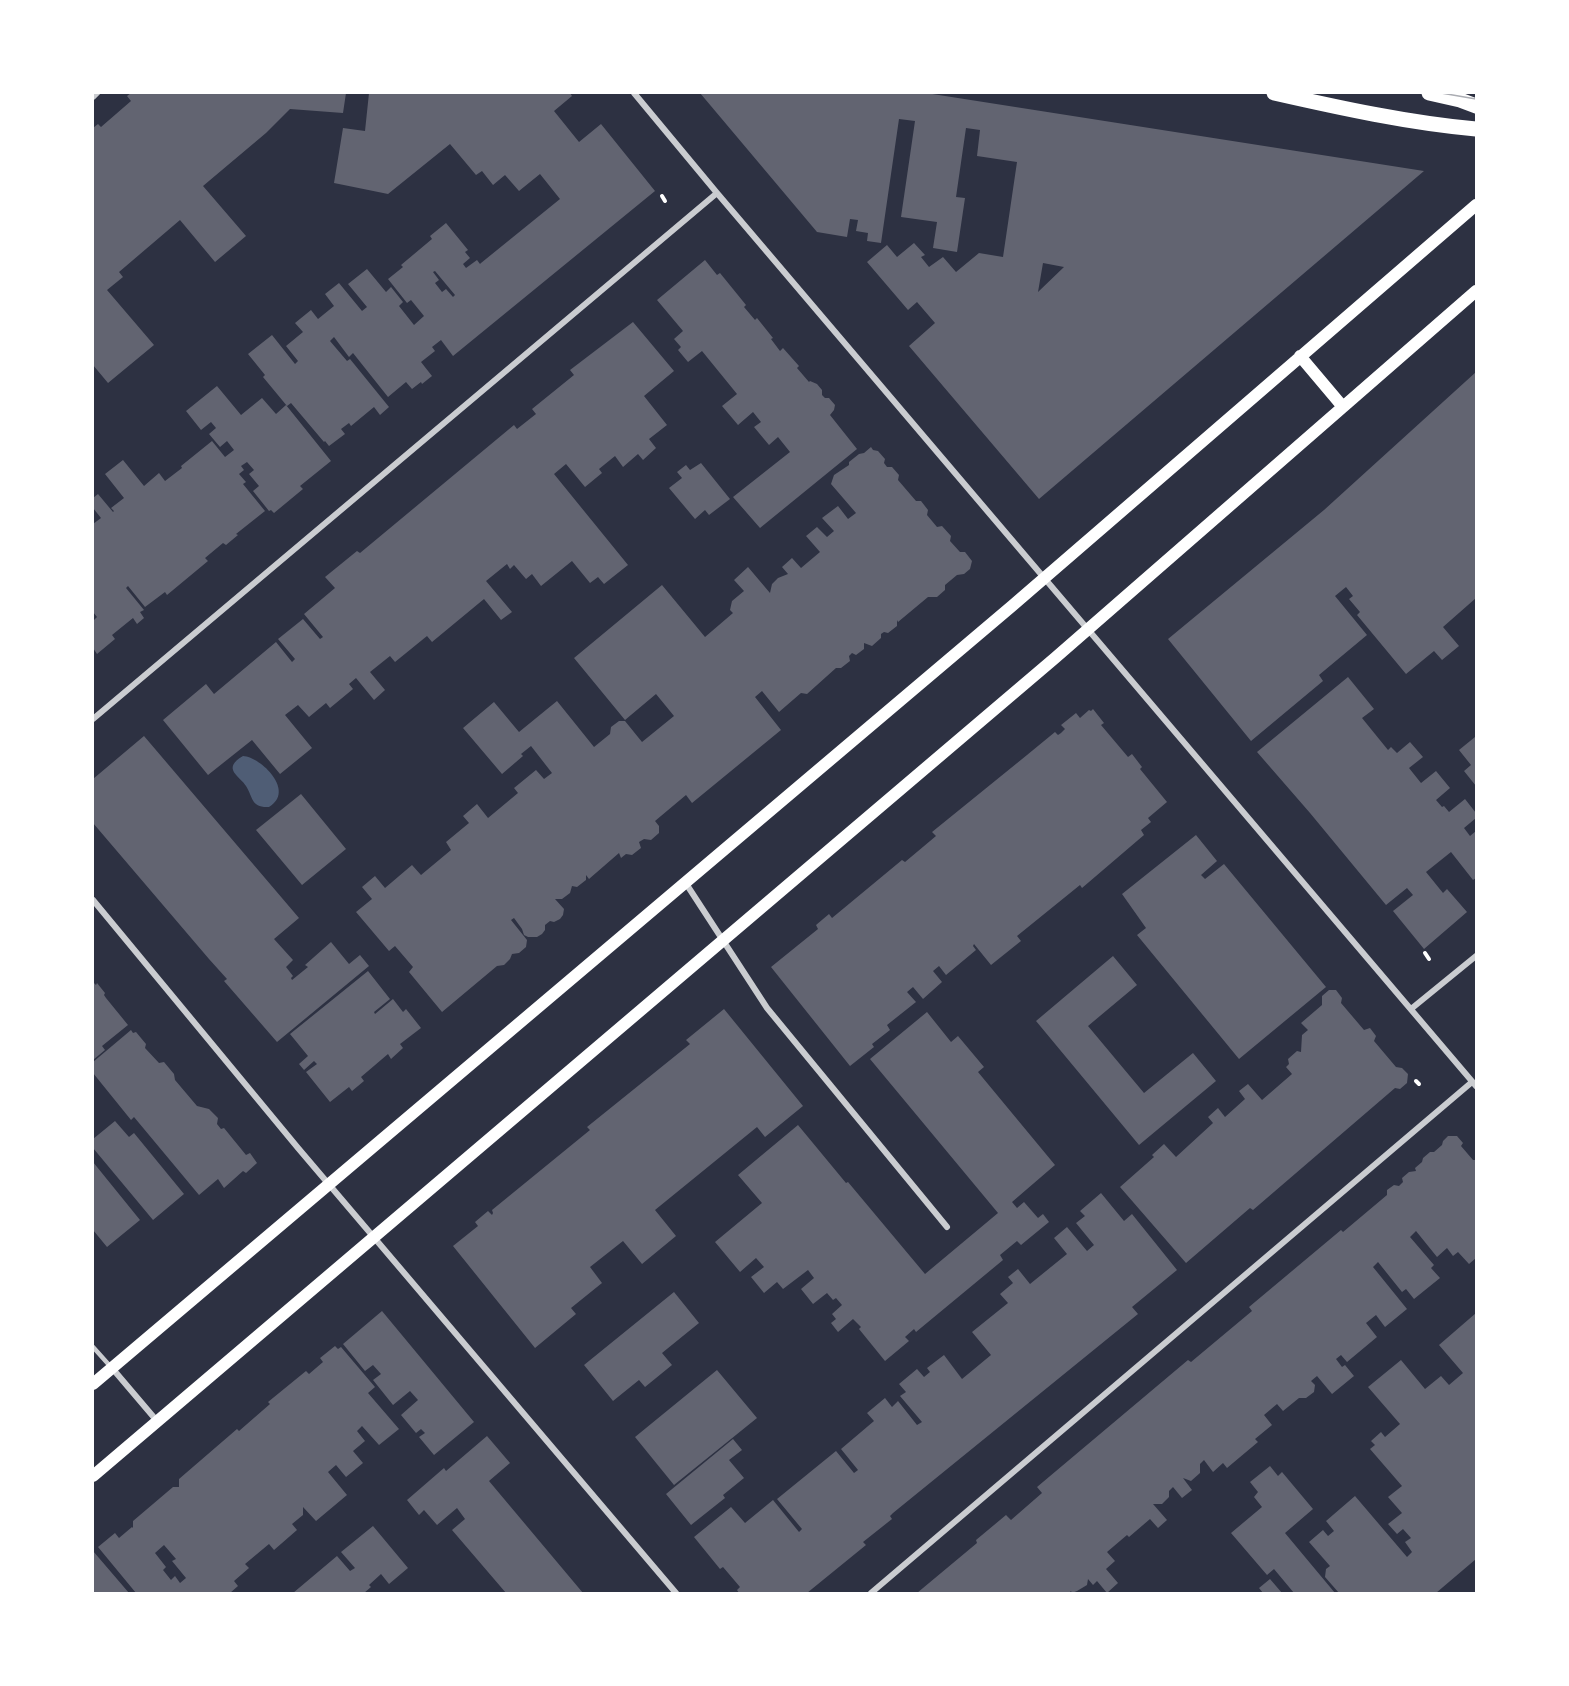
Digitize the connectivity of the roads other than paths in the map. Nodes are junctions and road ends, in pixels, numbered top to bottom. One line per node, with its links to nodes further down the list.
1 (97, 93): 5 (street)
2 (634, 93): 8 (street)
3 (1274, 93): 7 (main road)
4 (1429, 93): 6 (main road)
5 (93, 97)
6 (1476, 106)
7 (1476, 129)
8 (717, 193): 13 (street); 15 (street)
9 (1476, 206): 11 (main road)
10 (1476, 291): 12 (main road)
11 (1300, 356): 12 (main road); 13 (main road)
12 (1343, 408): 14 (main road)
13 (1045, 577): 14 (street); 16 (main road)
14 (1089, 629): 18 (main road); 20 (street)
15 (93, 719)
16 (685, 882): 18 (street); 22 (main road)
17 (93, 900): 22 (street)
18 (722, 941): 23 (street); 24 (main road)
19 (1476, 956): 20 (street)
20 (1411, 1010): 21 (street)
21 (1474, 1084): 31 (street)
22 (328, 1185): 24 (street); 26 (main road)
23 (947, 1227)
24 (373, 1237): 28 (main road); 30 (street)
25 (93, 1347): 26 (lane)
26 (112, 1368): 27 (main road); 28 (street)
27 (93, 1384)
28 (157, 1421): 29 (main road)
29 (93, 1476)
30 (676, 1593)
31 (871, 1593)

